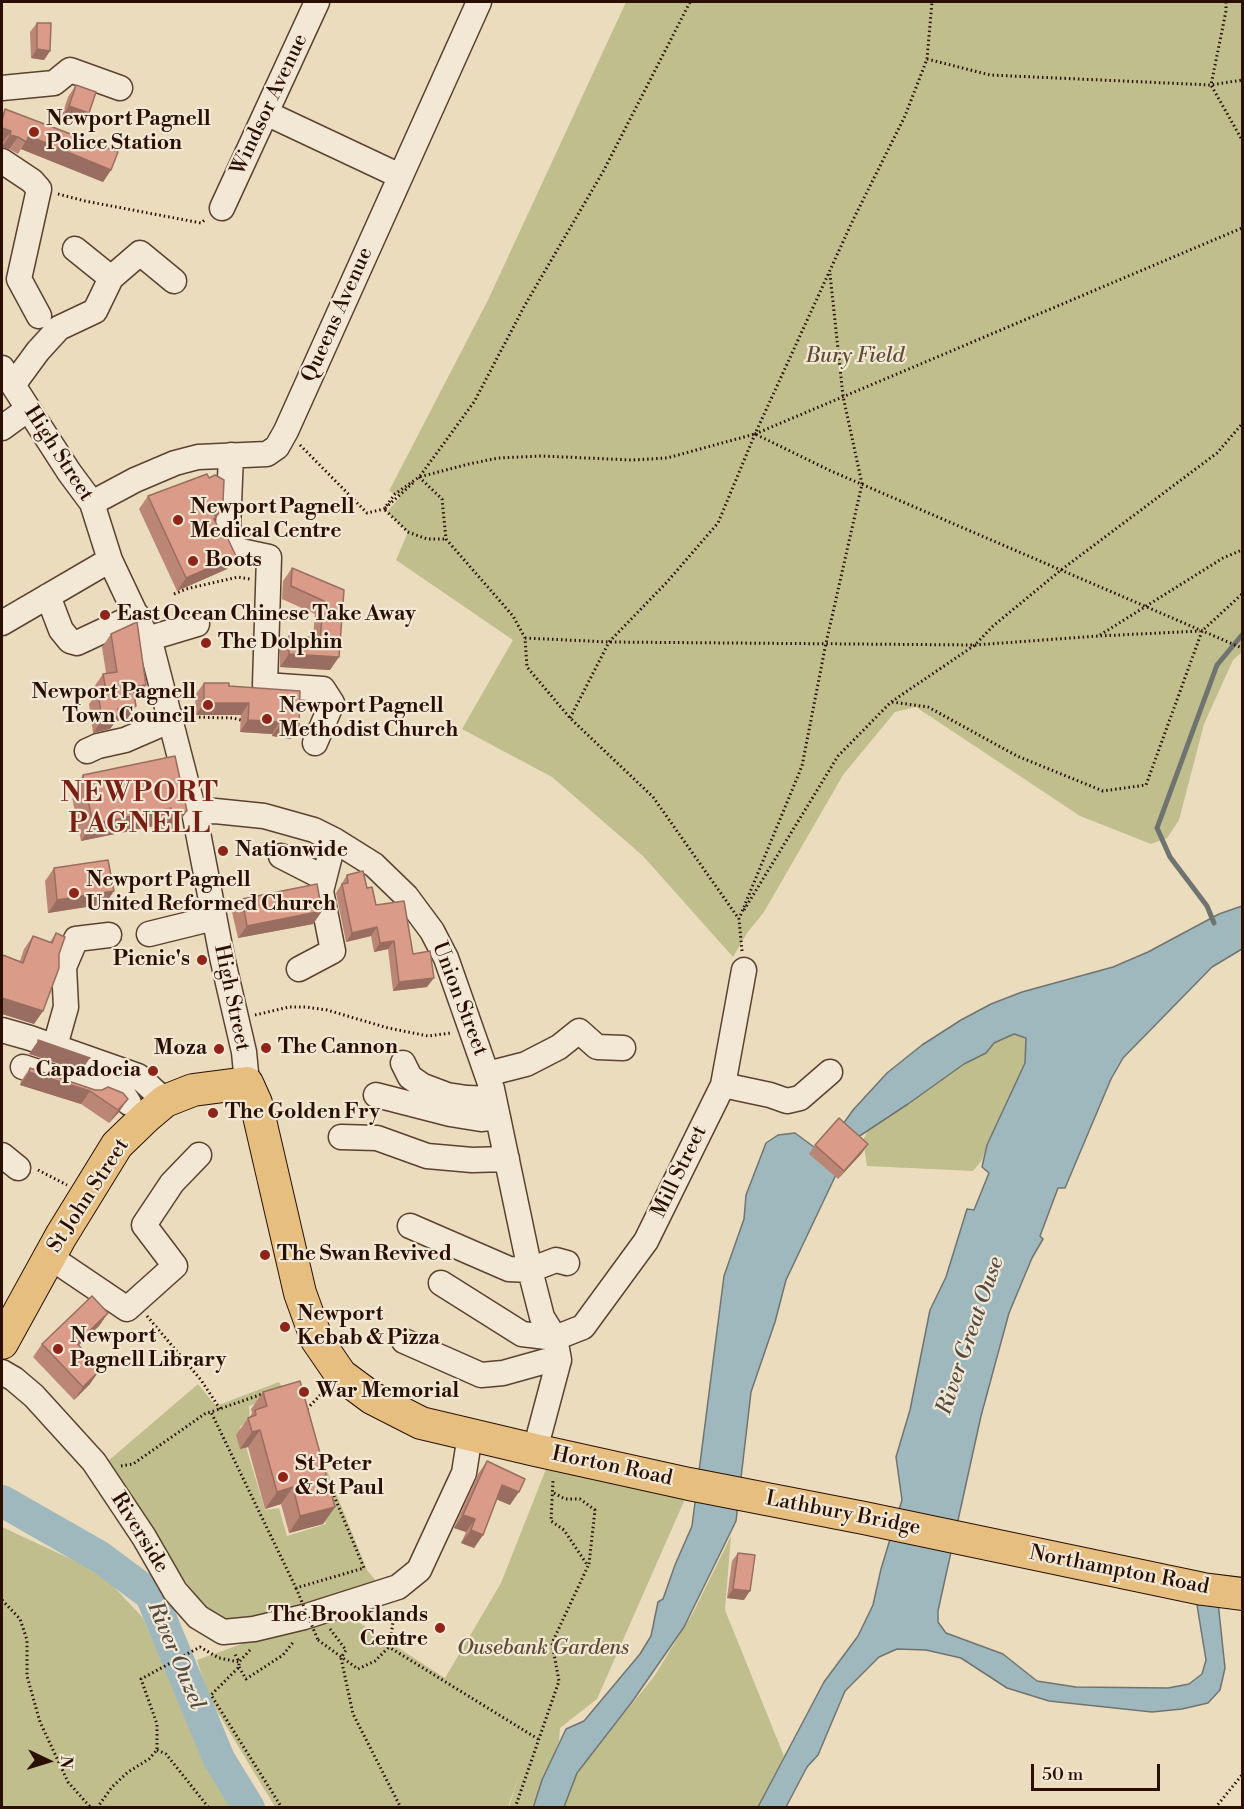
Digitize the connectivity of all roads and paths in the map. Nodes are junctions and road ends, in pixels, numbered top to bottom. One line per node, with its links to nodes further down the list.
1 (317, 2): 11 (street, Windsor Avenue)
2 (478, 2): 14 (street, Queens Avenue)
3 (690, 2): 31 (path)
4 (932, 2): 6 (path)
5 (1226, 2): 8 (path)
6 (927, 58): 8 (path); 19 (path)
7 (1242, 80): 8 (path)
8 (1211, 85): 12 (path)
9 (2, 88): 10 (street)
10 (120, 88)
11 (266, 112): 14 (street); 16 (street, Windsor Avenue)
12 (1242, 140)
13 (2, 161): 15 (street)
14 (400, 176): 28 (street, Queens Avenue)
15 (39, 189): 16 (path); 22 (street)
16 (222, 208)
17 (1242, 228): 24 (path)
18 (75, 249): 20 (street)
19 (830, 272): 24 (path); 29 (path)
20 (111, 278): 21 (street); 23 (street)
21 (174, 281)
22 (39, 316)
23 (7, 377): 25 (street, High Street)
24 (843, 396): 29 (path); 32 (path)
25 (28, 409): 27 (street); 33 (street, High Street)
26 (1242, 424): 38 (path)
27 (2, 428)
28 (286, 431): 30 (street, Queens Avenue); 34 (path)
29 (755, 434): 31 (path); 32 (path); 51 (path)
30 (231, 455): 33 (street, Queens Avenue); 39 (street)
31 (419, 477): 34 (path); 35 (path)
32 (862, 484): 38 (path); 52 (path)
33 (92, 503): 37 (street, High Street)
34 (384, 509): 35 (path)
35 (446, 538): 49 (path)
36 (1242, 550): 43 (path)
37 (110, 560): 42 (street); 44 (street, High Street)
38 (1062, 570): 43 (path); 53 (path)
39 (269, 582): 40 (path); 59 (street)
40 (174, 594)
41 (1242, 594): 47 (path)
42 (48, 596): 44 (street); 45 (street)
43 (1145, 606): 47 (path); 48 (path)
44 (137, 615): 50 (street, High Street)
45 (2, 623)
46 (196, 624): 50 (street)
47 (1202, 631): 48 (path); 54 (path); 55 (path)
48 (1098, 636): 53 (path)
49 (525, 638): 51 (path); 57 (path)
50 (147, 639): 56 (street, High Street)
51 (609, 642): 52 (path); 57 (path)
52 (826, 643): 53 (path); 66 (path)
53 (975, 645): 55 (path)
54 (1242, 648)
55 (891, 702): 66 (path)
56 (171, 717): 58 (path); 60 (street); 61 (street, High Street)
57 (570, 718): 66 (path)
58 (241, 720)
59 (315, 742)
60 (87, 751)
61 (194, 812): 62 (street, Union Street); 65 (street, High Street)
62 (334, 840): 64 (street); 74 (street, Union Street)
63 (281, 856): 64 (street)
64 (324, 878): 70 (street)
65 (214, 918): 67 (street); 72 (street, High Street)
66 (739, 919): 69 (path)
67 (149, 934)
68 (108, 935): 75 (street)
69 (741, 942)
70 (299, 969)
71 (744, 970): 82 (street, Mill Street)
72 (235, 1019): 74 (path); 81 (street, High Street)
73 (2, 1030): 75 (street)
74 (472, 1031): 80 (street, Union Street)
75 (55, 1046): 84 (street)
76 (623, 1048): 80 (street)
77 (403, 1063): 86 (street)
78 (23, 1067): 85 (street)
79 (830, 1072): 82 (street)
80 (487, 1074): 86 (street, Union Street)
81 (247, 1083): 84 (main road, St John Street); 102 (main road, High Street)
82 (723, 1085): 100 (street, Mill Street)
83 (376, 1095): 86 (street)
84 (165, 1101): 91 (main road, St John Street)
85 (129, 1103)
86 (496, 1108): 89 (street, Union Street)
87 (340, 1137): 89 (street)
88 (199, 1155): 97 (street)
89 (507, 1159): 94 (street, Union Street)
90 (10, 1162): 91 (path)
91 (87, 1195): 93 (main road, St John Street)
92 (410, 1226): 94 (street)
93 (50, 1257): 97 (street); 99 (main road, St John Street)
94 (529, 1262): 95 (street); 100 (street, Union Street)
95 (567, 1263)
96 (441, 1283): 100 (street)
97 (128, 1309): 104 (path)
98 (404, 1341): 100 (street, Mill Street)
99 (2, 1344)
100 (557, 1349): 108 (street)
101 (2, 1372): 109 (street, Riverside)
102 (341, 1375): 105 (path); 107 (main road, High Street)
103 (270, 1391): 104 (path)
104 (220, 1409): 106 (path)
105 (303, 1412)
106 (211, 1413): 109 (path); 118 (path)
107 (470, 1435): 108 (main road, High Street); 117 (street)
108 (544, 1452): 111 (main road, Horton Road); 112 (path)
109 (94, 1462): 121 (street, Riverside)
110 (325, 1473): 115 (path)
111 (689, 1484): 113 (main road, Lathbury Bridge)
112 (554, 1493): 114 (path); 114 (path)
113 (996, 1545): 119 (main road, Northampton Road)
114 (588, 1566): 127 (path)
115 (364, 1568): 116 (path); 118 (path)
116 (370, 1572)
117 (398, 1587): 121 (street, Riverside); 123 (path)
118 (296, 1588): 124 (path, bridge)
119 (1242, 1594)
120 (2, 1600): 130 (path)
121 (309, 1626): 124 (path); 126 (path)
122 (200, 1647): 128 (path)
123 (389, 1647): 124 (path); 127 (path)
124 (341, 1658): 134 (path)
125 (239, 1662): 126 (path)
126 (239, 1667): 133 (path)
127 (538, 1739): 135 (path)
128 (156, 1750): 131 (path); 132 (path)
129 (1242, 1774): 136 (path)
130 (91, 1808)
131 (97, 1808)
132 (208, 1808)
133 (282, 1808)
134 (401, 1808)
135 (515, 1808)
136 (1215, 1808)

